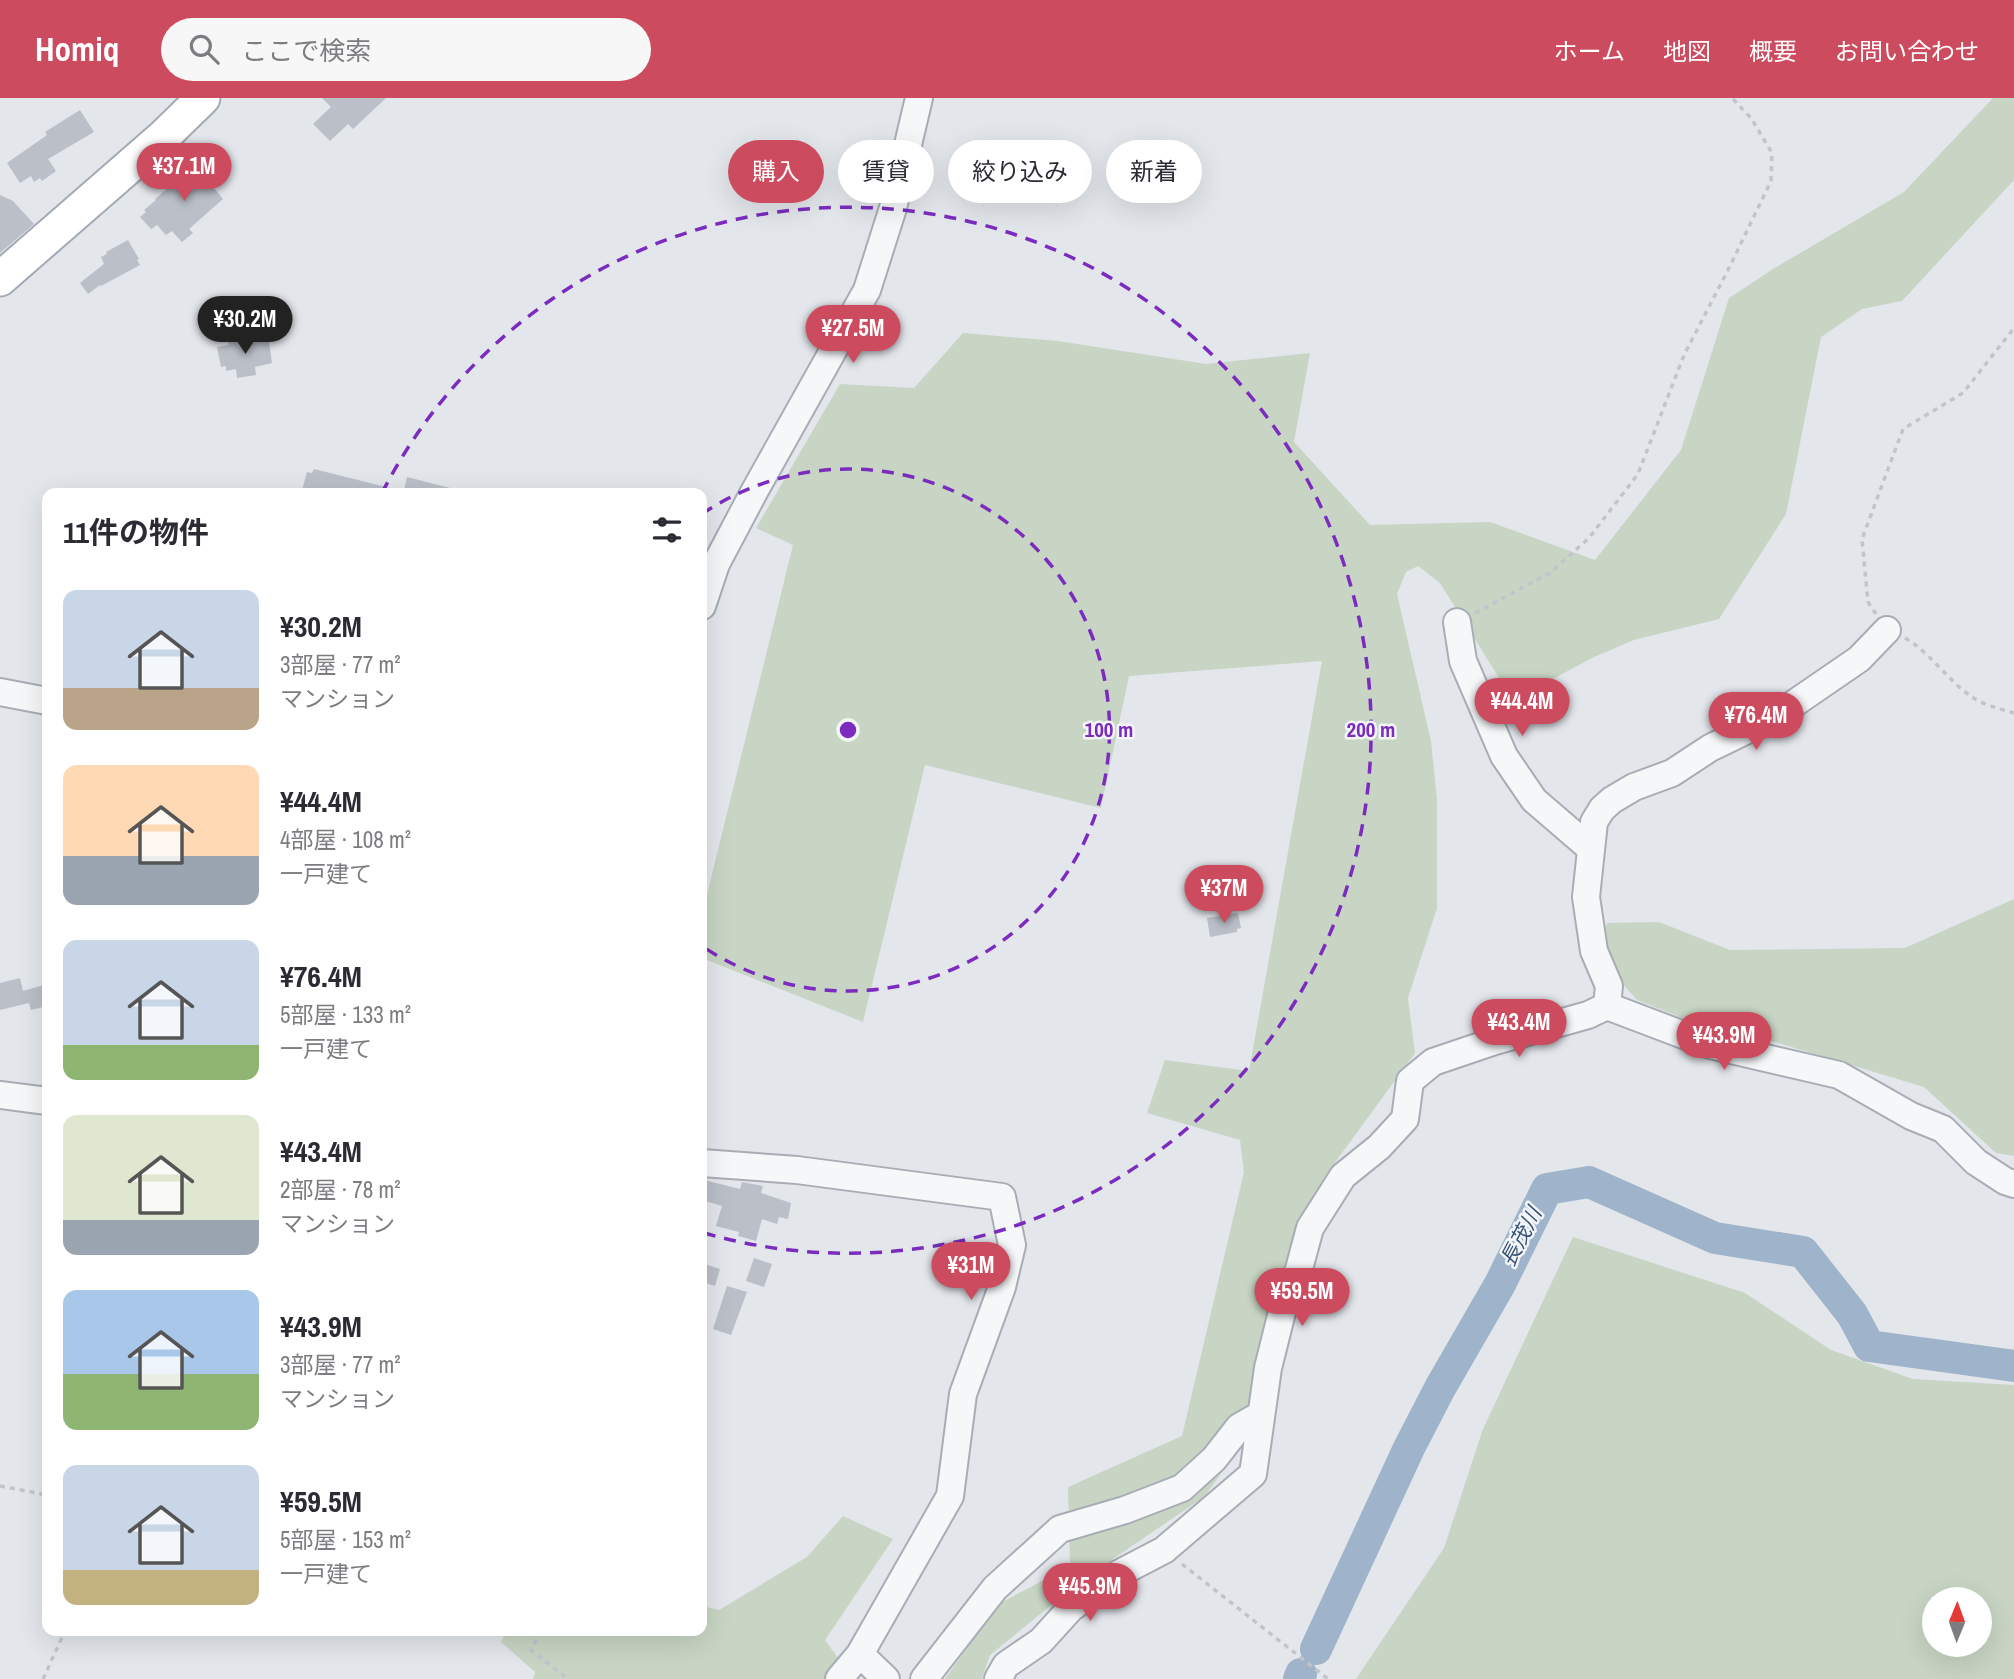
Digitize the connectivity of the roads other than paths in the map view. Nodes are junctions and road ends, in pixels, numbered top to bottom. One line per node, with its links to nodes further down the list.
1 (203, 98): 3 (main road)
2 (919, 98): 4 (street)
3 (0, 279)
4 (707, 591)
5 (1457, 622): 9 (street)
6 (1887, 630): 9 (street)
7 (0, 692): 8 (street)
8 (42, 700)
9 (1591, 849): 10 (street)
10 (1607, 1006): 14 (street); 15 (street)
11 (0, 1094): 12 (street)
12 (42, 1100)
13 (707, 1163): 16 (street)
14 (2014, 1184)
15 (1260, 1415): 19 (street); 20 (street)
16 (860, 1654): 17 (street); 18 (street)
17 (839, 1679)
18 (886, 1679)
19 (924, 1679)
20 (998, 1679)

